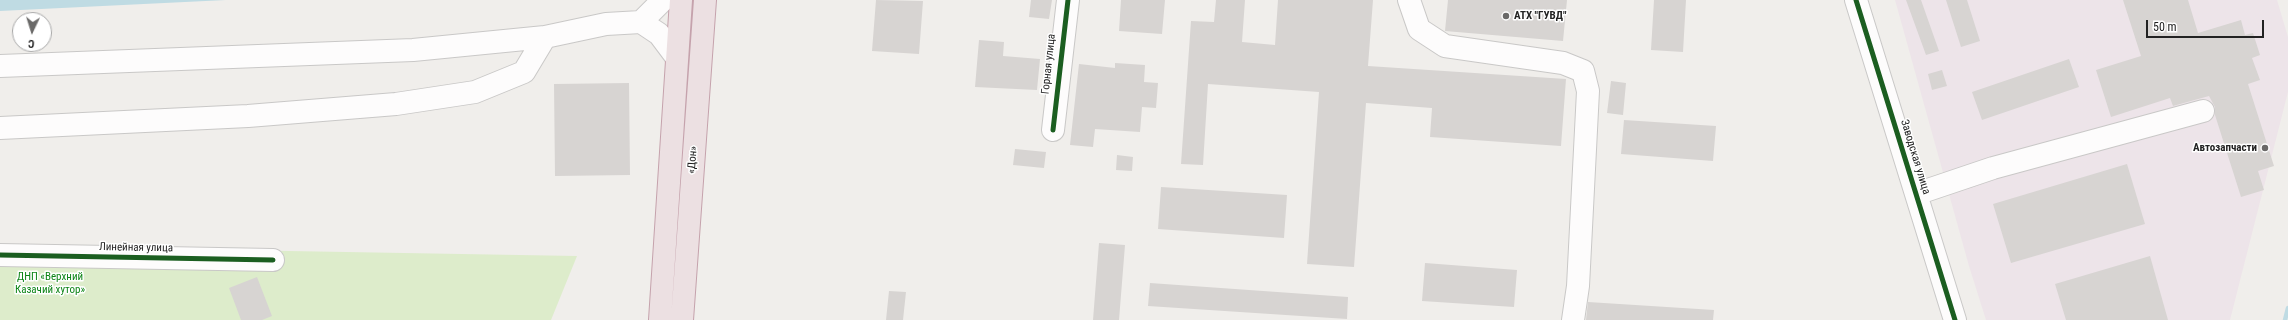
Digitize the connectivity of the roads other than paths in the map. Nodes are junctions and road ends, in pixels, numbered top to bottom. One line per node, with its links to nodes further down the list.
1 (663, 0): 7 (street)
2 (681, 0): 9 (highway, «Дон»)
3 (705, 0): 18 (highway, «Дон»)
4 (1068, 0): 13 (street, Горная улица)
5 (1409, 0): 19 (street)
6 (1856, 0): 14 (street, Заводская улица)
7 (641, 22): 8 (street); 9 (street)
8 (545, 37): 10 (street); 12 (street)
9 (677, 58): 17 (highway, «Дон»)
10 (0, 66)
11 (2203, 111): 14 (street)
12 (0, 128)
13 (1053, 130)
14 (1916, 194): 20 (street, Заводская улица)
15 (0, 255): 16 (street, Линейная улица)
16 (272, 260)
17 (660, 320)
18 (682, 320)
19 (1573, 320)
20 (1955, 320)

